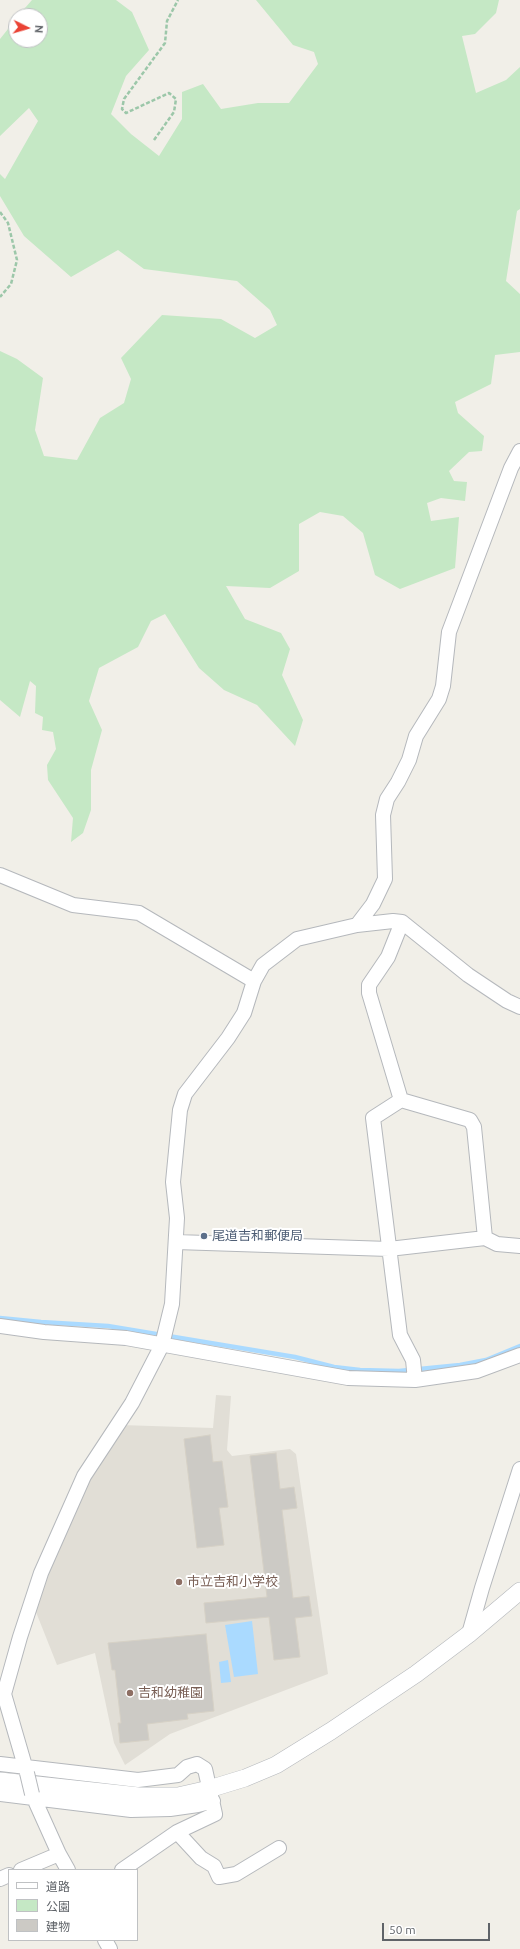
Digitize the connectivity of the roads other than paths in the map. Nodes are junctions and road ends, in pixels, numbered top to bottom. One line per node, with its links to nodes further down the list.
1 (520, 451): 4 (street)
2 (0, 875): 5 (street)
3 (402, 922): 4 (street); 6 (street); 7 (street)
4 (358, 925): 5 (street)
5 (254, 981): 9 (street)
6 (520, 1007)
7 (401, 1100): 8 (street); 11 (street)
8 (485, 1238): 10 (street); 11 (street)
9 (176, 1242): 11 (street); 13 (street)
10 (520, 1246)
11 (389, 1249): 15 (street)
12 (0, 1326): 13 (street)
13 (162, 1345): 15 (street); 19 (street)
14 (520, 1355): 15 (street)
15 (415, 1380)
16 (520, 1469): 18 (street)
17 (520, 1591): 18 (street)
18 (469, 1634): 24 (street)
19 (2, 1693): 21 (street)
20 (0, 1764): 21 (street)
21 (27, 1770): 24 (street); 25 (street, bridge)
22 (0, 1781): 24 (street)
23 (0, 1794): 25 (street)
24 (211, 1795): 25 (street); 26 (street)
25 (33, 1796): 28 (street)
26 (177, 1832): 27 (street); 31 (street)
27 (279, 1848)
28 (59, 1854): 29 (street); 30 (street)
29 (23, 1869)
30 (67, 1869)
31 (123, 1869)

